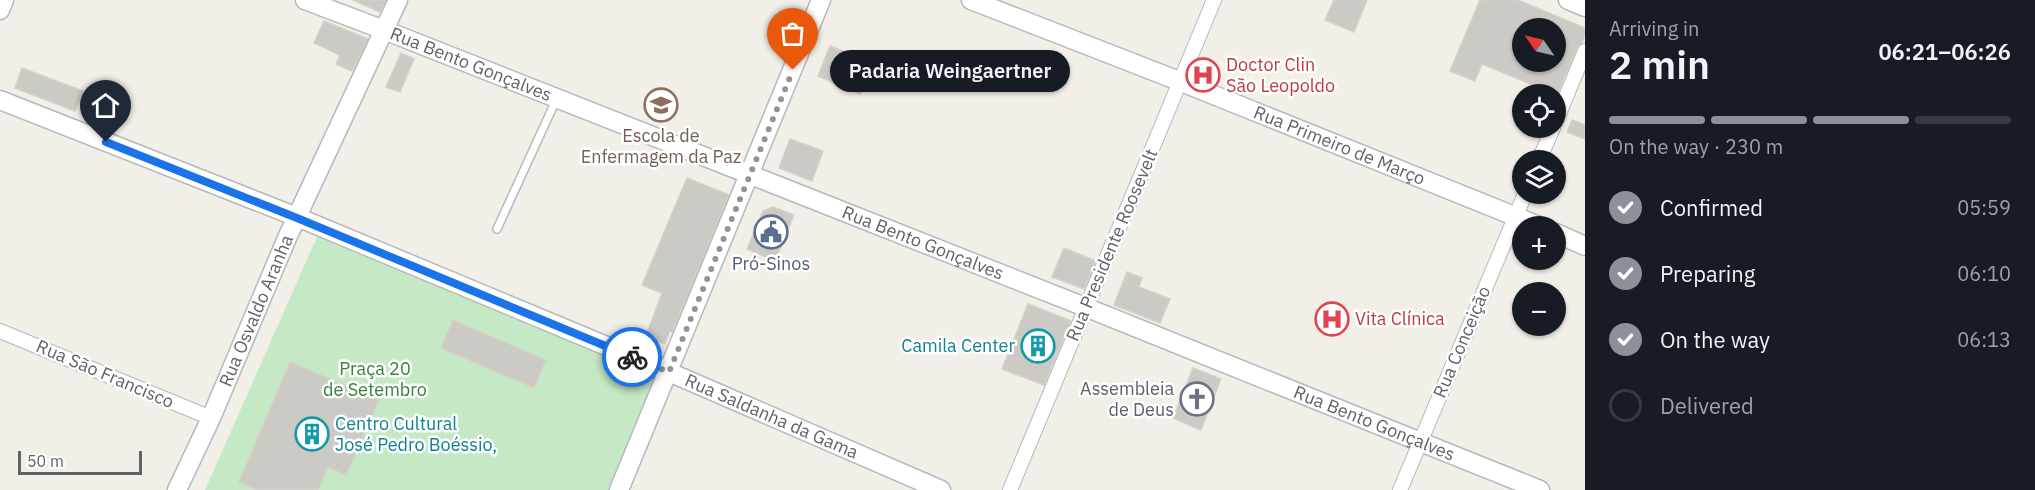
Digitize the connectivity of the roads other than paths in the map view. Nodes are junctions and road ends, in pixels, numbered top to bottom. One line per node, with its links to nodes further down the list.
1 (4, 0): 9 (street)
2 (304, 0): 10 (street, Rua Bento Gonçalves)
3 (398, 0): 10 (street, Rua Osvaldo Aranha)
4 (821, 0): 16 (street)
5 (971, 0): 12 (street, Rua Primeiro de Março)
6 (1214, 0): 12 (street, Rua Presidente Roosevelt)
7 (1568, 0): 8 (street)
8 (1585, 7)
9 (0, 10)
10 (384, 30): 14 (street, Rua Bento Gonçalves); 18 (street, Rua Osvaldo Aranha)
11 (1585, 51): 13 (street)
12 (1179, 81): 17 (street, Rua Primeiro de Março); 23 (street, Rua Presidente Roosevelt)
13 (1566, 97)
14 (557, 98): 16 (street, Rua Bento Gonçalves); 20 (lane)
15 (0, 100): 18 (street, Rua Saldanha da Gama)
16 (750, 175): 23 (street, Rua Bento Gonçalves); 25 (street)
17 (1514, 216)
18 (297, 218): 25 (street, Rua Saldanha da Gama); 26 (street, Rua Osvaldo Aranha)
19 (1512, 226): 27 (street, Rua Conceição)
20 (497, 229)
21 (1566, 237): 22 (street)
22 (1585, 246)
23 (1086, 307): 27 (street, Rua Bento Gonçalves); 31 (street, Rua Presidente Roosevelt)
24 (0, 331): 26 (street, Rua São Francisco)
25 (669, 372): 29 (street); 30 (street, Rua Saldanha da Gama)
26 (211, 418): 28 (street, Rua Osvaldo Aranha)
27 (1420, 441): 32 (street, Rua Conceição); 33 (street, Rua Bento Gonçalves)
28 (177, 490)
29 (619, 490)
30 (941, 490)
31 (1010, 490)
32 (1400, 490)
33 (1540, 490)

